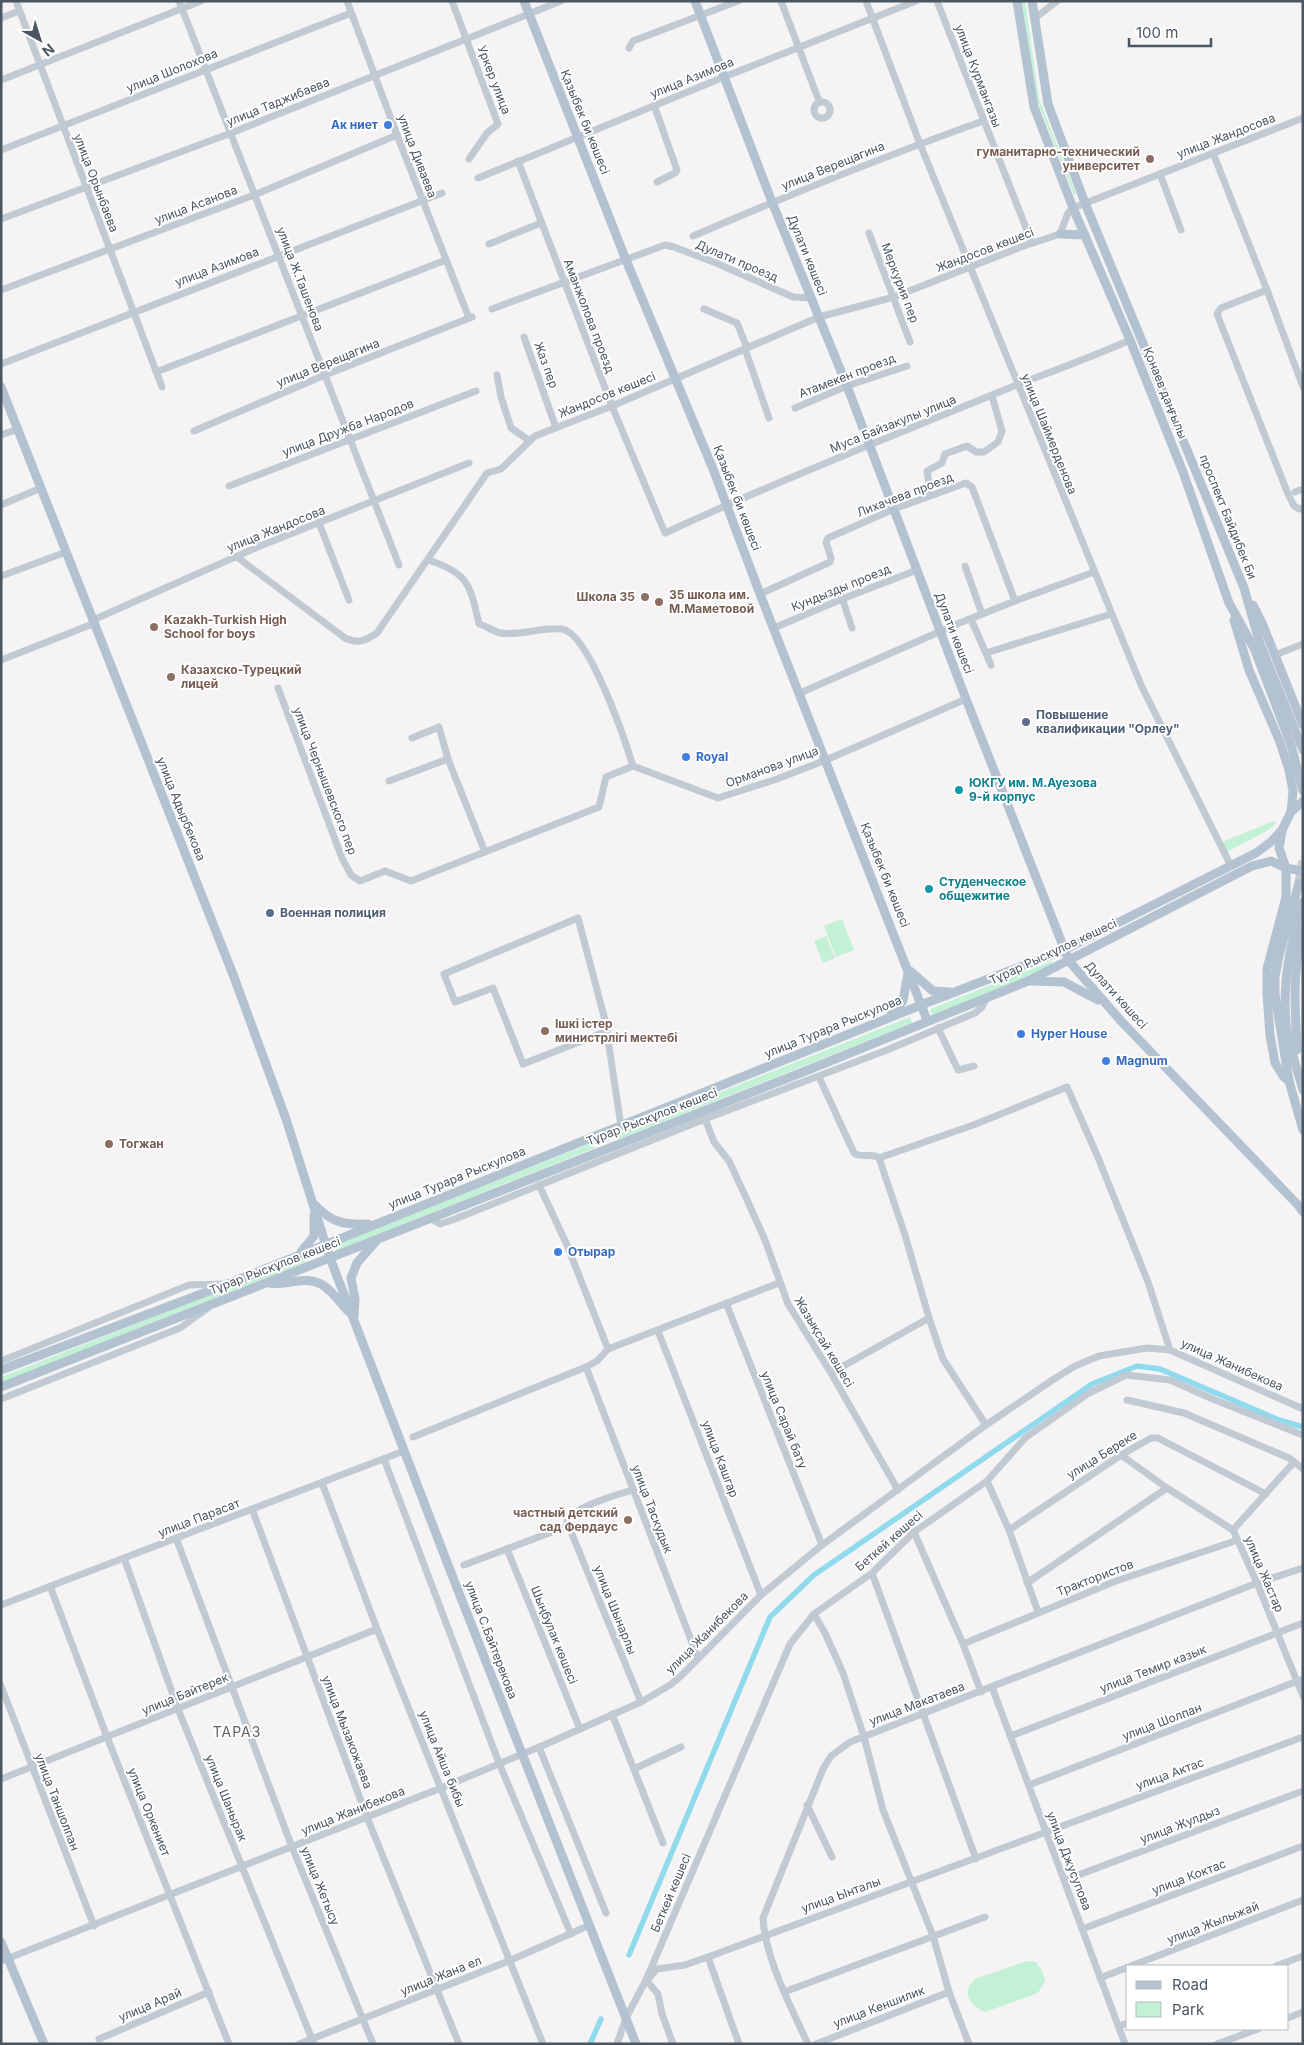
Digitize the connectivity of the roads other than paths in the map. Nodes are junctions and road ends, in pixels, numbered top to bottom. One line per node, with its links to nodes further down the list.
1 (16, 1): 18 (street, улица Орынбаева)
2 (179, 1): 17 (street, улица Ж.Ташенова)
3 (201, 1): 17 (street)
4 (452, 1): 25 (street, Уркер улица)
5 (524, 1): 20 (main road, Қазыбек би көшесі)
6 (561, 1): 20 (street, улица Таджибаева)
7 (695, 1): 21 (main road, Дулати көшесі)
8 (738, 1): 21 (street)
9 (781, 1): 27 (street)
10 (866, 1): 23 (street, улица Шаймерденова)
11 (916, 1): 23 (street, улица Азимова)
12 (936, 1): 36 (street, улица Курмангазы)
13 (1018, 1): 55 (main road, Қонаев даңғылы)
14 (1032, 1): 24 (main road)
15 (1057, 1): 24 (street)
16 (348, 2): 19 (street, улица Диваева)
17 (182, 9): 28 (street); 29 (street, улица Ж.Ташенова)
18 (19, 11): 22 (street); 28 (street, улица Орынбаева)
19 (351, 13): 29 (street, улица Шолохова); 30 (street, улица Диваева)
20 (529, 14): 25 (street, улица Таджибаева); 40 (main road, Қазыбек би көшесі)
21 (700, 15): 26 (street); 31 (main road, Дулати көшесі)
22 (1, 18)
23 (874, 19): 27 (street, улица Азимова); 41 (street, улица Шаймерденова)
24 (1034, 19): 54 (main road)
25 (466, 39): 30 (street, улица Таджибаева); 44 (street, Уркер улица)
26 (628, 48)
27 (798, 48): 31 (street, улица Азимова); 33 (street)
28 (40, 65): 32 (street); 37 (street, улица Орынбаева)
29 (205, 69): 37 (street, улица Шолохова); 38 (street, улица Ж.Ташенова)
30 (374, 75): 38 (street, улица Таджибаева); 39 (street, улица Диваева)
31 (724, 77): 34 (street, улица Азимова); 53 (main road, Дулати көшесі)
32 (1, 80)
33 (819, 102)
34 (654, 105): 40 (street, улица Азимова); 48 (street)
35 (1303, 118): 43 (street, улица Жандосова)
36 (983, 121): 41 (street, улица Верещагина); 63 (street, улица Курмангазы)
37 (63, 126): 42 (street, улица Шолохова); 49 (street, улица Орынбаева)
38 (231, 133): 49 (street, улица Таджибаева); 51 (street, улица Ж.Ташенова)
39 (397, 135): 51 (street, улица Асанова); 52 (street, улица Диваева)
40 (577, 137): 45 (street, улица Азимова); 68 (main road, Қазыбек би көшесі)
41 (920, 144): 53 (street, улица Верещагина); 69 (street, улица Шаймерденова)
42 (1, 150)
43 (1213, 153): 46 (street, улица Жандосова); 72 (street)
44 (469, 159)
45 (518, 161): 47 (street, улица Азимова); 57 (street, Аманжолова проезд)
46 (1160, 174): 54 (street, улица Жандосова); 58 (street)
47 (478, 178)
48 (657, 182)
49 (87, 187): 56 (street, улица Таджибаева); 65 (street, улица Орынбаева)
50 (442, 193): 52 (street, улица Азимова)
51 (254, 194): 65 (street, улица Асанова); 66 (street, улица Ж.Ташенова)
52 (422, 201): 66 (street, улица Азимова); 67 (street, улица Диваева)
53 (772, 202): 62 (street, улица Верещагина); 74 (main road, Дулати көшесі)
54 (1085, 203): 55 (street, улица Жандосова); 129 (main road, проспект Байдибек Би)
55 (1073, 208): 60 (street); 61 (main road, Қонаев даңғылы)
56 (1, 219)
57 (541, 223): 64 (street); 70 (street, Аманжолова проезд)
58 (1180, 230)
59 (869, 233): 73 (street, Меркурия пер)
60 (1060, 234): 61 (main road); 63 (street, Жандосов көшесі)
61 (1085, 235): 82 (main road, Қонаев даңғылы)
62 (693, 236)
63 (1032, 243): 69 (street, Жандосов көшесі)
64 (488, 244)
65 (110, 250): 71 (street, улица Асанова); 77 (street, улица Орынбаева)
66 (278, 256): 77 (street, улица Азимова); 78 (street, улица Ж.Ташенова)
67 (446, 260): 78 (street); 80 (street, улица Диваева)
68 (626, 260): 70 (street); 74 (street, Дулати проезд); 90 (main road, Қазыбек би көшесі)
69 (970, 267): 73 (street, Жандосов көшесі); 91 (street, улица Шаймерденова)
70 (564, 282): 76 (street); 98 (street, Аманжолова проезд)
71 (1, 290)
72 (1267, 290): 95 (street); 117 (street)
73 (894, 297): 79 (street, Жандосов көшесі); 83 (street, Меркурия пер)
74 (811, 298): 79 (main road, Дулати көшесі)
75 (704, 309): 84 (street)
76 (492, 310)
77 (134, 312): 85 (street, улица Азимова); 87 (street, улица Орынбаева)
78 (302, 315): 87 (street); 88 (street, улица Ж.Ташенова)
79 (819, 317): 84 (street, Жандосов көшесі); 92 (main road, Дулати көшесі)
80 (470, 318): 88 (street, улица Верещагина)
81 (524, 337): 101 (street, Жаз пер)
82 (1130, 340): 91 (street, Муса Байзакулы улица); 135 (main road, Қонаев даңғылы)
83 (910, 342)
84 (746, 349): 90 (street, Жандосов көшесі); 100 (street)
85 (1, 364)
86 (907, 366): 92 (street, Атамекен проезд)
87 (156, 372): 94 (street, улица Орынбаева)
88 (325, 375): 103 (street, улица Верещагина); 105 (street, улица Ж.Ташенова)
89 (497, 375): 106 (street)
90 (676, 378): 98 (street, Жандосов көшесі); 116 (main road, Қазыбек би көшесі)
91 (1017, 385): 97 (street, Муса Байзакулы улица); 127 (street, улица Шаймерденова)
92 (847, 386): 99 (street, Атамекен проезд); 107 (main road, Дулати көшесі)
93 (1, 387): 102 (main road, улица Адырбекова)
94 (162, 387)
95 (1303, 387)
96 (476, 391): 105 (street, улица Дружба Народов)
97 (992, 396): 107 (street, Муса Байзакулы улица); 113 (street)
98 (612, 406): 101 (street, Жандосов көшесі); 120 (street, Аманжолова проезд)
99 (795, 408)
100 (769, 418)
101 (556, 428): 106 (street, Жандосов көшесі)
102 (18, 429): 104 (street); 110 (main road, улица Адырбекова)
103 (194, 432)
104 (1, 435)
105 (350, 438): 109 (street, улица Дружба Народов); 114 (street, улица Ж.Ташенова)
106 (530, 441): 123 (street, Жандосов көшесі)
107 (870, 445): 116 (street, Муса Байзакулы улица); 118 (main road, Дулати көшесі)
108 (469, 463): 114 (street, улица Жандосова)
109 (229, 486)
110 (41, 488): 115 (street); 121 (main road, улица Адырбекова)
111 (1303, 489): 112 (street)
112 (1295, 492)
113 (927, 497): 118 (street, Лихачева проезд); 134 (street, Лихачева проезд)
114 (375, 501): 119 (street, улица Жандосова); 124 (street, улица Ж.Ташенова)
115 (1, 505)
116 (726, 505): 120 (street, Муса Байзакулы улица); 131 (main road, Қазыбек би көшесі)
117 (1303, 508)
118 (894, 509): 126 (main road, Дулати көшесі); 131 (street, Лихачева проезд)
119 (318, 523): 122 (street, улица Жандосова); 133 (street)
120 (665, 533)
121 (66, 552): 128 (street); 139 (main road, улица Адырбекова)
122 (237, 556): 123 (street, Жандосов көшесі); 139 (street, улица Жандосова)
123 (428, 560): 156 (street)
124 (399, 565)
125 (965, 566): 136 (street)
126 (917, 570): 132 (street, Кундызды проезд); 142 (main road, Дулати көшесі)
127 (1094, 572): 134 (street); 137 (street, улица Шаймерденова)
128 (1, 576)
129 (1244, 588): 145 (main road); 153 (main road, проспект Байдибек Би)
130 (839, 589): 132 (street)
131 (760, 594): 140 (main road, Қазыбек би көшесі)
132 (842, 599): 140 (street, Кундызды проезд); 141 (street)
133 (349, 600)
134 (1015, 601): 136 (street)
135 (1229, 603): 158 (main road, Қонаев даңғылы); 160 (main road)
136 (982, 614): 138 (street)
137 (1111, 614): 144 (street); 163 (street, улица Шаймерденова)
138 (971, 619): 142 (street); 144 (street)
139 (94, 621): 146 (street, улица Жандосова); 196 (main road, улица Адырбекова)
140 (774, 628): 149 (main road, Қазыбек би көшесі)
141 (852, 628)
142 (942, 632): 149 (street); 150 (main road, Дулати көшесі)
143 (1303, 644): 145 (street)
144 (986, 653): 147 (street)
145 (1276, 655): 151 (main road)
146 (1, 660)
147 (991, 665)
148 (278, 688): 162 (street, улица Чернышевского пер)
149 (800, 693): 155 (main road, Қазыбек би көшесі)
150 (966, 699): 155 (street, Орманова улица); 169 (main road, Дулати көшесі)
151 (1303, 725)
152 (412, 738): 154 (street)
153 (1303, 750)
154 (448, 759): 157 (street); 162 (street)
155 (826, 760): 156 (street, Орманова улица); 171 (main road, Қазыбек би көшесі)
156 (634, 766): 162 (street)
157 (389, 781)
158 (1303, 791)
159 (1303, 801): 160 (main road)
160 (1291, 812): 161 (main road)
161 (1282, 830): 163 (main road); 164 (main road)
162 (485, 852)
163 (1231, 866): 169 (main road)
164 (1286, 868): 165 (main road, Тұрар Рыскұлов көшесі); 170 (main road, Тұрар Рыскұлов көшесі); 186 (main road)
165 (1303, 871)
166 (1299, 883): 186 (main road)
167 (1303, 902): 183 (main road)
168 (1303, 930): 172 (main road)
169 (1064, 950): 170 (main road, Дулати көшесі); 174 (main road, Тұрар Рыскұлов көшесі)
170 (1069, 961): 173 (main road, Тұрар Рыскұлов көшесі); 176 (main road, Дулати көшесі)
171 (909, 969): 174 (main road); 177 (main road, Қазыбек би көшесі); 179 (main road)
172 (1299, 970): 183 (main road)
173 (1028, 980): 175 (main road, Тұрар Рыскұлов көшесі); 176 (main road)
174 (965, 989): 177 (main road, Тұрар Рыскұлов көшесі)
175 (987, 997): 178 (main road, Тұрар Рыскұлов көшесі); 180 (street)
176 (1105, 1004): 197 (main road, Дулати көшесі)
177 (921, 1005): 178 (main road, Қазыбек би көшесі); 179 (main road, улица Турара Рыскулова)
178 (927, 1020): 180 (street); 184 (main road, Тұрар Рыскұлов көшесі)
179 (873, 1025): 190 (main road, улица Турара Рыскулова)
180 (935, 1030): 182 (street); 185 (street)
181 (607, 1031): 181 (street); 190 (street)
182 (974, 1066)
183 (1298, 1072): 188 (main road)
184 (798, 1074): 187 (street); 193 (main road, Тұрар Рыскұлов көшесі)
185 (819, 1077): 187 (street); 194 (street)
186 (1289, 1081): 191 (main road)
187 (802, 1083): 189 (street)
188 (1303, 1090)
189 (705, 1119): 195 (street); 205 (street, Жазықсай көшесі)
190 (621, 1126): 192 (main road, улица Турара Рыскулова)
191 (1303, 1130)
192 (602, 1133): 193 (main road); 199 (main road, улица Турара Рыскулова)
193 (608, 1147): 198 (main road, Тұрар Рыскұлов көшесі)
194 (879, 1158): 210 (street); 213 (street)
195 (539, 1185): 198 (street); 212 (street)
196 (314, 1206): 199 (main road); 201 (main road, улица Адырбекова); 202 (main road)
197 (1301, 1208)
198 (430, 1218): 200 (main road, Тұрар Рыскұлов көшесі)
199 (376, 1224): 201 (main road, улица Турара Рыскулова)
200 (378, 1239): 203 (main road, Тұрар Рыскұлов көшесі); 209 (main road)
201 (325, 1244): 202 (main road, улица Турара Рыскулова); 203 (main road, улица С.Байтерекова)
202 (299, 1255): 206 (main road, улица Турара Рыскулова)
203 (330, 1258): 204 (main road, Тұрар Рыскұлов көшесі); 209 (main road, улица С.Байтерекова)
204 (268, 1282): 207 (main road, Тұрар Рыскұлов көшесі); 209 (main road)
205 (779, 1283): 208 (street); 217 (street, Жазықсай көшесі)
206 (230, 1284): 214 (street); 216 (main road, улица Турара Рыскулова)
207 (216, 1302): 218 (main road, Тұрар Рыскұлов көшесі); 219 (street)
208 (726, 1304): 211 (street); 243 (street, улица Сарай бату)
209 (353, 1318): 225 (main road, улица С.Байтерекова)
210 (929, 1318): 217 (street); 222 (street)
211 (658, 1331): 212 (street); 252 (street, улица Кашгар)
212 (608, 1349): 215 (street)
213 (1170, 1350): 221 (street, улица Жанибекова); 222 (street, улица Жанибекова)
214 (1, 1360)
215 (586, 1367): 224 (street); 233 (street, улица Таскудык)
216 (1, 1370)
217 (831, 1373): 234 (street, Жазықсай көшесі)
218 (1, 1387)
219 (1, 1399)
220 (1127, 1400): 228 (street)
221 (1303, 1409)
222 (986, 1425): 234 (street, улица Жанибекова)
223 (1303, 1435): 230 (street, Беткей көшесі)
224 (413, 1437)
225 (404, 1451): 227 (street, улица Парасат); 279 (main road, улица С.Байтерекова)
226 (1121, 1455): 232 (street, улица Жастар); 235 (street, улица Береке); 238 (street, улица Береке)
227 (384, 1459): 231 (street, улица Парасат); 280 (street)
228 (1294, 1462): 229 (street); 235 (street)
229 (1303, 1470)
230 (987, 1481): 238 (street); 240 (street, Беткей көшесі)
231 (322, 1483): 236 (street, улица Парасат); 257 (street, улица Айша бибы)
232 (1167, 1488): 239 (street, улица Жастар); 249 (street)
233 (632, 1490): 237 (street); 261 (street, улица Таскудык)
234 (898, 1490): 243 (street, улица Жанибекова)
235 (1266, 1494): 239 (street)
236 (252, 1509): 241 (street, улица Парасат); 260 (street, улица Мызакожаева)
237 (568, 1526): 244 (street); 268 (street, улица Шынарлы)
238 (1009, 1530): 249 (street)
239 (1233, 1530): 242 (street, улица Жастар)
240 (914, 1532): 248 (street, Беткей көшесі); 259 (street)
241 (176, 1538): 245 (street, улица Парасат); 264 (street, улица Жетысу)
242 (1238, 1540): 250 (street, улица Жастар); 254 (street, Трактористов)
243 (822, 1545): 252 (street, улица Жанибекова)
244 (507, 1549): 246 (street); 272 (street, Шыңбулак көшесі)
245 (124, 1558): 251 (street, улица Парасат); 269 (street, улица Шанырак)
246 (464, 1565)
247 (1303, 1568): 250 (street, улица Макатаева)
248 (872, 1573): 255 (street, Беткей көшесі); 271 (street)
249 (1027, 1583): 254 (street)
250 (1257, 1583): 258 (street, улица Жастар); 265 (street, улица Макатаева)
251 (50, 1586): 253 (street, улица Парасат); 274 (street, улица Оркениет)
252 (761, 1595): 261 (street, улица Жанибекова)
253 (1, 1605)
254 (1038, 1612): 259 (street, Трактористов)
255 (814, 1614): 275 (street); 317 (street, Беткей көшесі)
256 (1303, 1623): 258 (street, улица Темир казык)
257 (377, 1629): 260 (street, улица Байтерек); 285 (street, улица Айша бибы)
258 (1277, 1632): 262 (street, улица Жастар); 273 (street, улица Темир казык)
259 (963, 1644): 266 (street)
260 (306, 1657): 264 (street, улица Байтерек); 288 (street, улица Мызакожаева)
261 (698, 1658): 268 (street, улица Жанибекова)
262 (1300, 1680): 267 (street, улица Жастар); 284 (street, улица Шолпан)
263 (1, 1686): 281 (street, улица Таншолпан)
264 (231, 1687): 269 (street, улица Байтерек); 292 (street, улица Жетысу)
265 (992, 1687): 266 (street, улица Макатаева); 273 (street, улица Джусупова)
266 (981, 1692): 271 (street, улица Макатаева)
267 (1303, 1696)
268 (641, 1702): 270 (street, улица Жанибекова)
269 (178, 1708): 274 (street, улица Байтерек); 295 (street, улица Шанырак)
270 (612, 1714): 272 (street, улица Жанибекова); 282 (street)
271 (924, 1714): 275 (street, улица Макатаева); 294 (street)
272 (580, 1729): 277 (street, улица Жанибекова)
273 (1011, 1736): 284 (street, улица Джусупова)
274 (107, 1737): 281 (street, улица Байтерек); 298 (street, улица Оркениет)
275 (864, 1737): 287 (street, улица Макатаева); 297 (street)
276 (1303, 1737): 289 (street, улица Актас)
277 (539, 1747): 279 (street, улица Жанибекова); 300 (street)
278 (681, 1747): 282 (street)
279 (522, 1754): 280 (street, улица Жанибекова); 302 (main road, улица С.Байтерекова)
280 (499, 1764): 285 (street, улица Жанибекова); 305 (street)
281 (31, 1767): 283 (street, улица Байтерек); 303 (street, улица Таншолпан)
282 (634, 1769): 290 (street)
283 (1, 1779)
284 (1029, 1785): 289 (street, улица Джусупова)
285 (441, 1788): 288 (street, улица Жанибекова); 312 (street, улица Айша бибы)
286 (1303, 1791): 296 (street, улица Жулдыз)
287 (807, 1804): 293 (street); 306 (street, улица Макатаева)
288 (367, 1817): 292 (street, улица Жанибекова); 318 (street, улица Мызакожаева)
289 (1046, 1833): 294 (street, улица Ынталы); 296 (street, улица Джусупова)
290 (663, 1843)
291 (1303, 1846): 304 (street, улица Коктас)
292 (292, 1847): 295 (street, улица Жанибекова); 323 (street, улица Жетысу)
293 (832, 1856)
294 (976, 1859): 297 (street, улица Ынталы)
295 (243, 1867): 298 (street, улица Жанибекова); 330 (street, улица Шанырак)
296 (1065, 1880): 304 (street, улица Джусупова)
297 (911, 1881): 306 (street, улица Ынталы); 307 (street)
298 (170, 1896): 303 (street, улица Жанибекова); 319 (street, улица Оркениет)
299 (1303, 1900): 313 (street, улица Жылыжай)
300 (606, 1913)
301 (985, 1917): 307 (street)
302 (590, 1925): 305 (street, улица Жана ел); 324 (main road, улица С.Байтерекова)
303 (94, 1926): 311 (street, улица Жанибекова)
304 (1082, 1930): 316 (street, улица Джусупова)
305 (571, 1934): 312 (street, улица Жана ел)
306 (764, 1935): 310 (street, улица Ынталы); 320 (street, улица Макатаева)
307 (933, 1936): 320 (street); 321 (street)
308 (1, 1942): 311 (main road)
309 (1303, 1956): 314 (street)
310 (708, 1957): 317 (street, улица Ынталы); 340 (street)
311 (5, 1960): 331 (main road)
312 (511, 1960): 318 (street, улица Жана ел); 336 (street, улица Айша бибы)
313 (1134, 1965)
314 (1279, 1965)
315 (1126, 1968): 316 (street, улица Жылыжай)
316 (1100, 1978): 327 (street, улица Джусупова)
317 (646, 1980): 324 (street); 339 (street)
318 (436, 1990): 323 (street, улица Жана ел); 335 (street, улица Мызакожаева)
319 (209, 1992): 329 (street, улица Арай); 332 (street, улица Оркениет)
320 (784, 1992): 341 (street, улица Макатаева)
321 (949, 1992): 342 (street, улица Кеншилик); 343 (street)
322 (1303, 2012): 325 (street)
323 (363, 2018): 330 (street, улица Жана ел); 334 (street, улица Жетысу)
324 (626, 2018): 337 (street); 338 (main road, улица С.Байтерекова)
325 (1289, 2018)
326 (1126, 2024): 327 (street)
327 (1118, 2026): 344 (street, улица Джусупова)
328 (1255, 2030): 345 (street)
329 (99, 2039)
330 (313, 2041): 333 (street, улица Жана ел)
331 (44, 2044)
332 (230, 2044)
333 (299, 2044)
334 (373, 2044)
335 (458, 2044)
336 (543, 2044)
337 (617, 2044)
338 (636, 2044)
339 (673, 2044)
340 (739, 2044)
341 (808, 2044)
342 (816, 2044)
343 (969, 2044)
344 (1125, 2044)
345 (1218, 2044)

